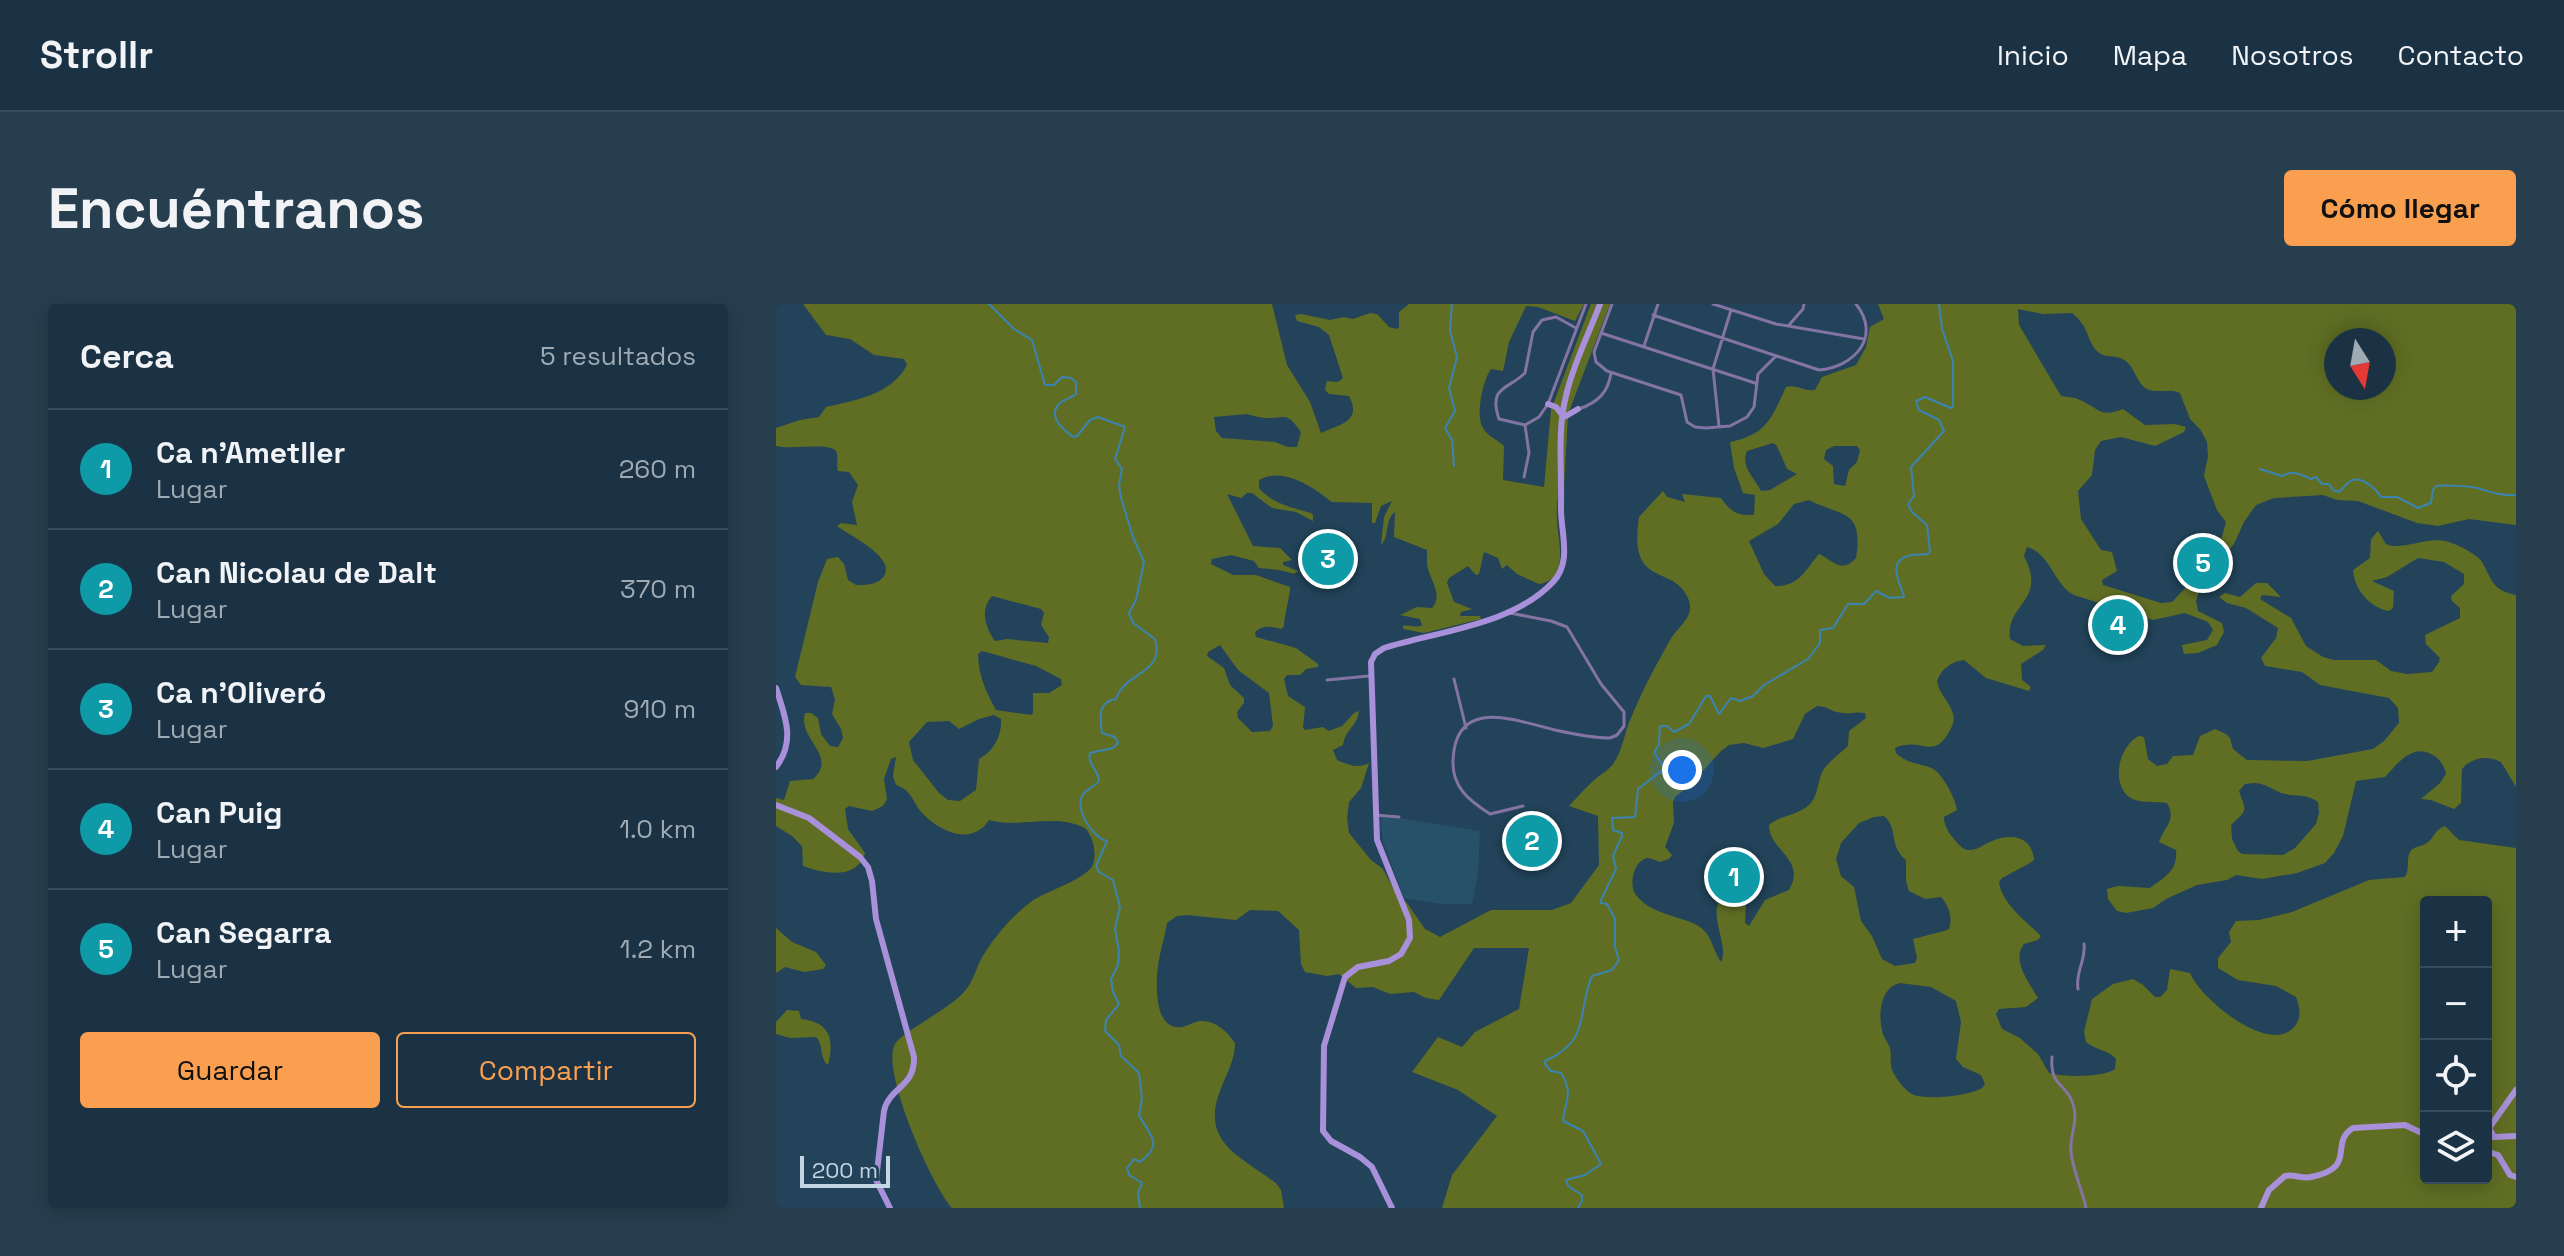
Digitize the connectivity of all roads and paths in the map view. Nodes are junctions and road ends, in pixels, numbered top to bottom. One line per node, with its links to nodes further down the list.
1 (1586, 304): 11 (street)
2 (1600, 304): 23 (main road)
3 (1612, 304): 12 (street)
4 (1658, 304): 9 (street)
5 (1713, 304): 8 (street)
6 (1804, 304): 10 (street)
7 (1856, 304): 14 (street)
8 (1731, 310): 10 (street); 13 (street)
9 (1653, 315): 13 (street); 15 (street)
10 (1789, 325): 14 (street)
11 (1576, 328): 21 (street); 24 (street)
12 (1601, 333): 15 (street); 18 (street)
13 (1722, 338): 16 (street); 17 (street)
14 (1864, 339): 16 (street)
15 (1644, 347): 17 (street)
16 (1775, 357): 20 (street)
17 (1713, 369): 20 (street); 25 (street)
18 (1611, 373): 19 (street); 19 (street); 25 (street)
19 (1610, 381): 23 (street)
20 (1755, 383): 25 (street)
21 (1548, 404): 22 (main road); 24 (street)
22 (1556, 407): 23 (main road); 23 (main road)
23 (1568, 409): 27 (main road)
24 (1525, 425): 26 (street)
25 (1719, 426)
26 (1524, 477)
27 (1510, 613): 28 (main road); 32 (street)
28 (1369, 676): 30 (street); 36 (main road)
29 (1454, 679): 32 (street)
30 (1327, 680)
31 (776, 688): 33 (main road)
32 (1466, 728): 35 (street)
33 (776, 767)
34 (776, 805): 46 (main road)
35 (1523, 806)
36 (1375, 815): 37 (street); 47 (main road)
37 (1399, 817)
38 (2084, 944): 39 (street)
39 (2078, 989)
40 (2052, 1057): 48 (street)
41 (2516, 1090): 43 (main road)
42 (2420, 1132): 49 (main road)
43 (2516, 1136)
44 (2492, 1153): 45 (main road)
45 (2516, 1177)
46 (890, 1208)
47 (1392, 1208)
48 (2086, 1208)
49 (2261, 1208)

